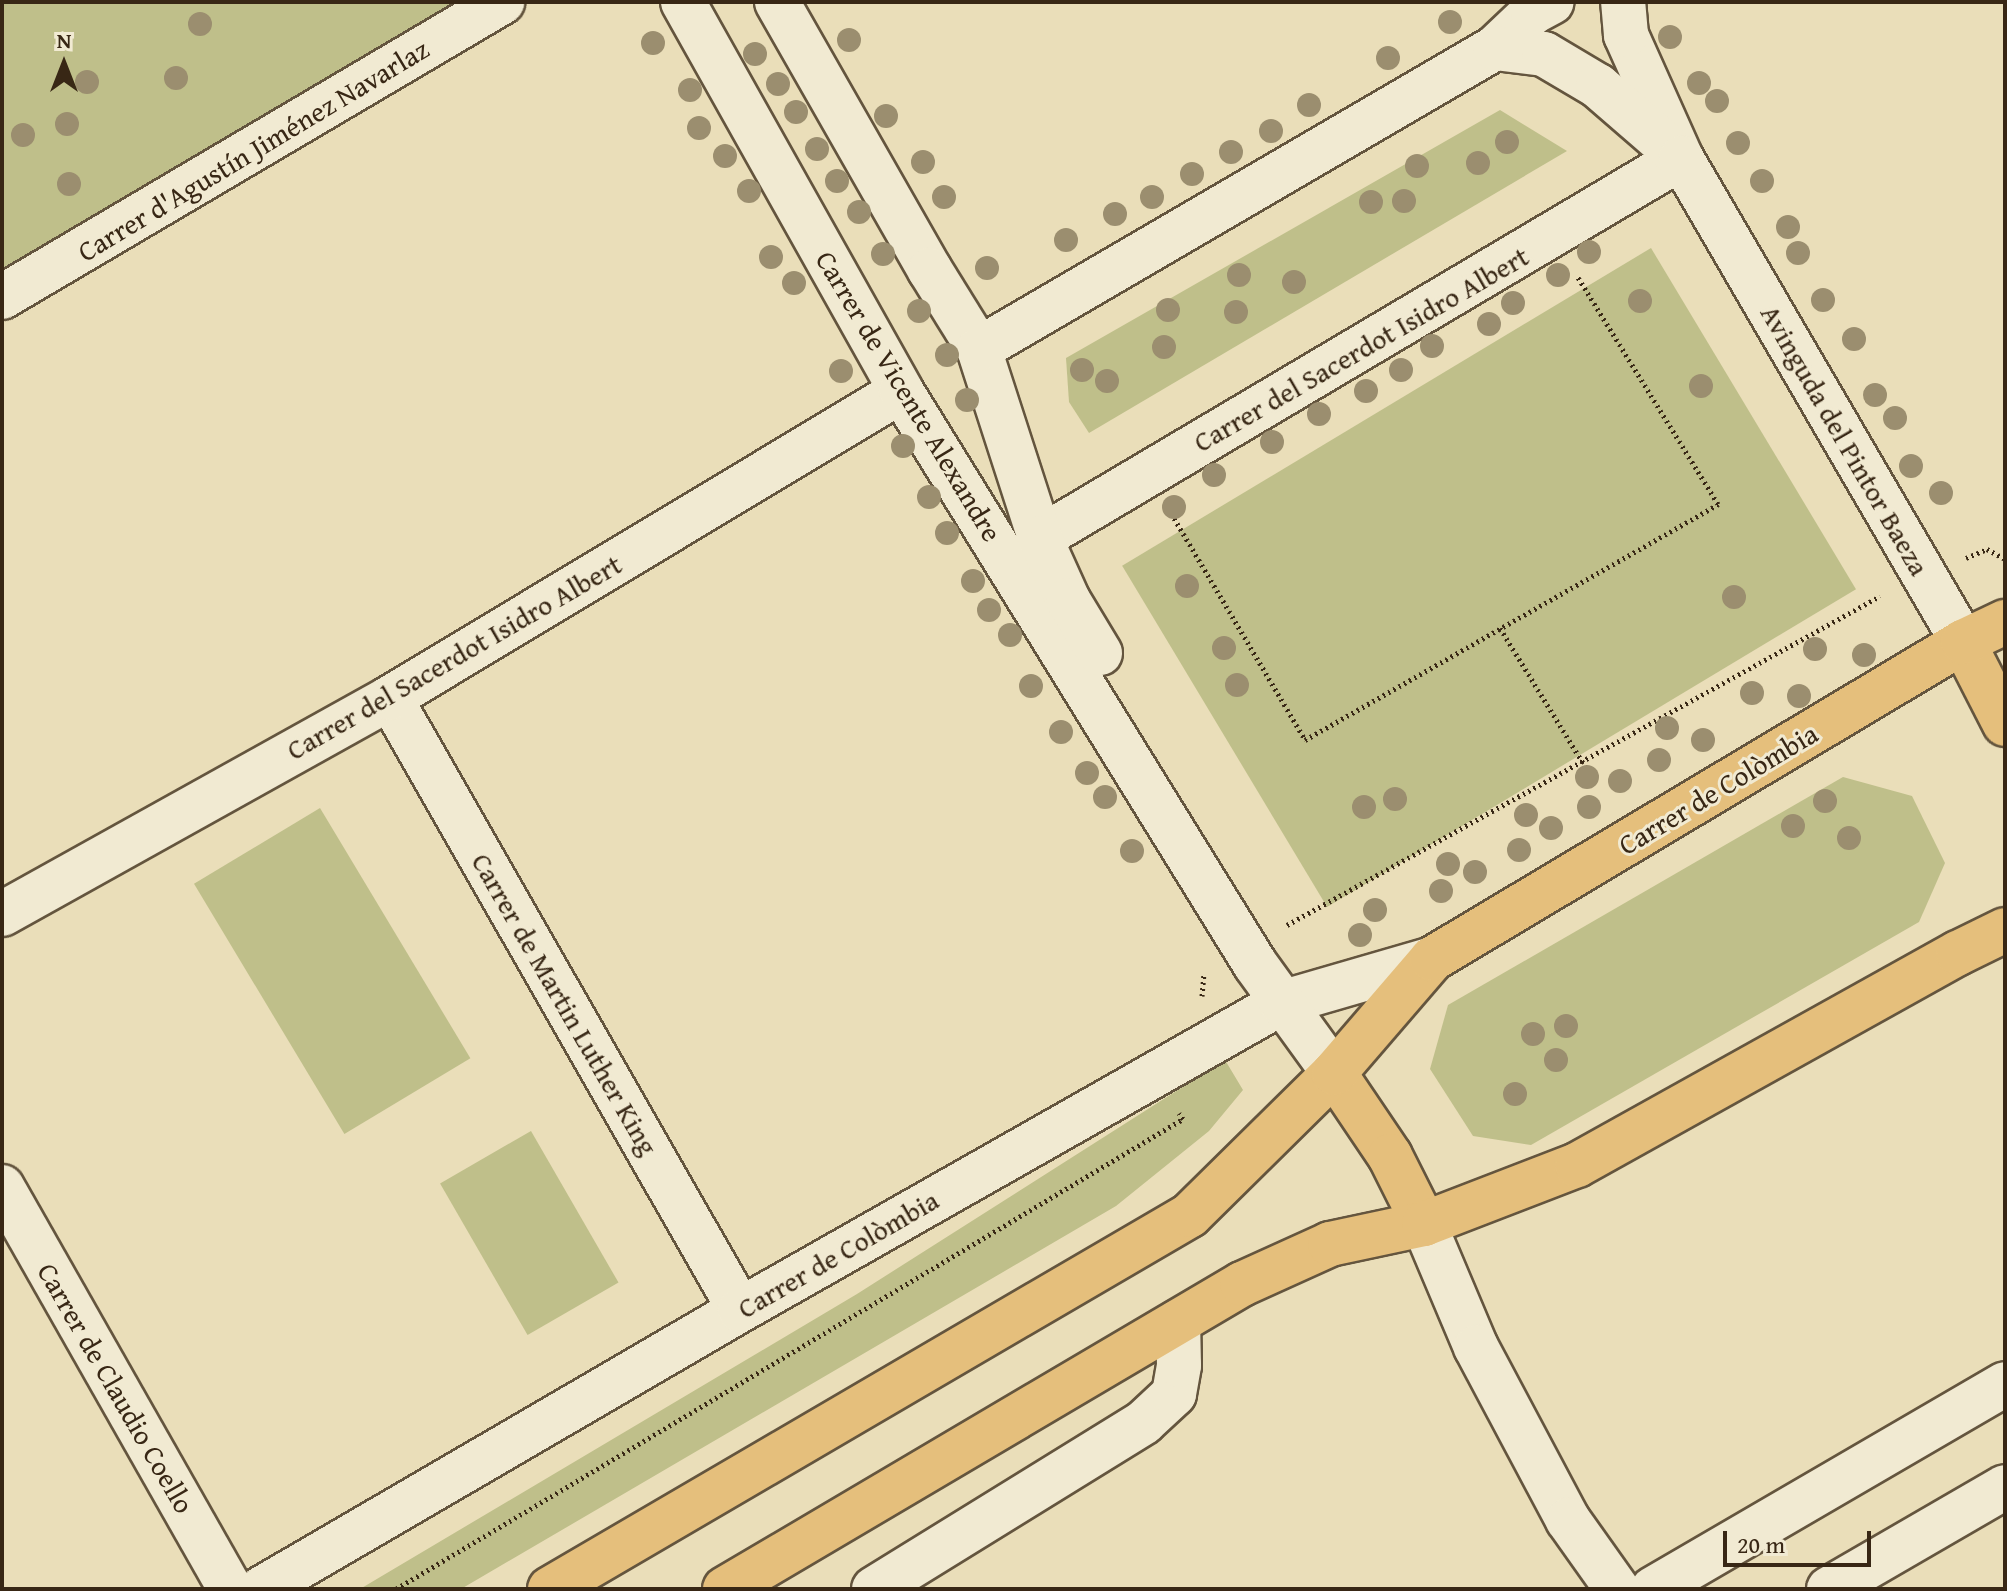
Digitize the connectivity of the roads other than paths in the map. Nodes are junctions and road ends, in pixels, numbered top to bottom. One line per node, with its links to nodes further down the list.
1 (502, 2): 8 (street, Carrer d'Agustín Jiménez Navarlaz)
2 (683, 2): 10 (street, Carrer de Vicente Alexandre)
3 (777, 2): 9 (street, Carrer de Vicente Alexandre)
4 (1552, 2): 6 (street)
5 (1623, 2): 7 (street, Avinguda del Pintor Baeza)
6 (1495, 48): 7 (street, Avinguda del Pintor Baeza); 9 (street)
7 (1681, 158): 11 (street, Carrer del Sacerdot Isidro Albert); 13 (street, Avinguda del Pintor Baeza)
8 (2, 297)
9 (979, 349): 11 (street, Carrer de Vicente Alexandre)
10 (901, 391): 14 (street, Carrer del Sacerdot Isidro Albert); 16 (street, Carrer de Vicente Alexandre)
11 (1040, 538): 16 (street, Carrer de Vicente Alexandre)
12 (2005, 622): 13 (main road, Carrer de Colòmbia)
13 (1963, 642): 15 (main road, Avinguda del Pintor Baeza); 19 (main road, Carrer de Colòmbia)
14 (390, 698): 17 (street, Carrer del Sacerdot Isidro Albert); 24 (street, Carrer de Martin Luther King)
15 (2005, 724)
16 (1146, 783): 20 (street, Carrer de Vicente Alexandre)
17 (2, 914)
18 (2005, 930): 23 (main road)
19 (1432, 959): 20 (street, Carrer de Colòmbia); 21 (main road, Carrer de Colòmbia)
20 (1281, 1003): 21 (street, Carrer de Vicente Alexandre); 24 (street, Carrer de Colòmbia)
21 (1334, 1073): 23 (main road); 30 (main road, Carrer de Colòmbia)
22 (2, 1187): 28 (street, Carrer de Claudio Coello)
23 (1424, 1224): 25 (main road); 33 (street)
24 (740, 1310): 29 (street, Carrer de Colòmbia)
25 (1178, 1322): 31 (main road); 32 (street)
26 (2005, 1384): 34 (street)
27 (2005, 1487): 35 (street)
28 (230, 1589)
29 (261, 1589)
30 (550, 1589)
31 (725, 1589)
32 (874, 1589)
33 (1617, 1589)
34 (1653, 1589)
35 (1829, 1589)

